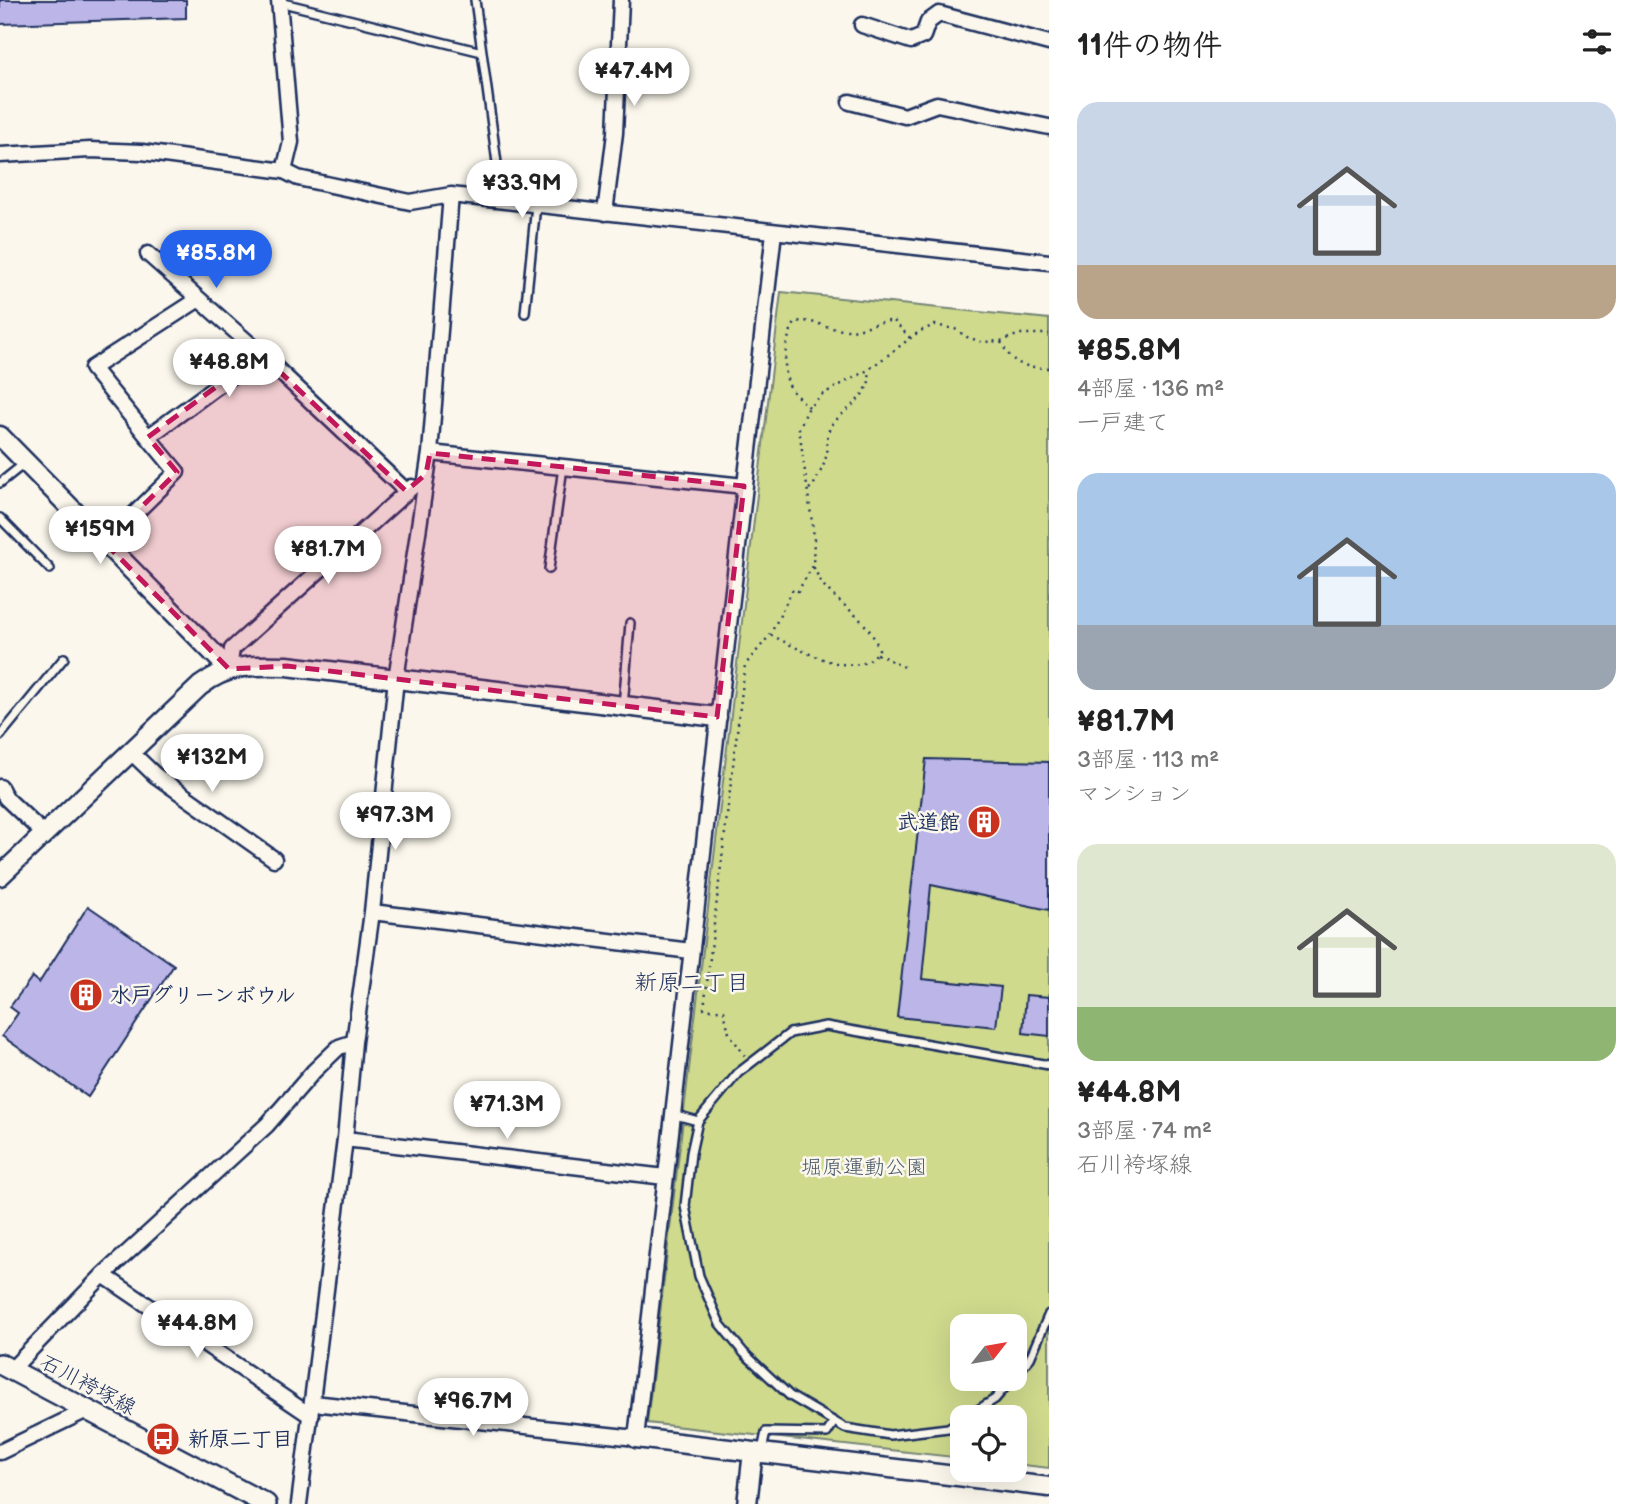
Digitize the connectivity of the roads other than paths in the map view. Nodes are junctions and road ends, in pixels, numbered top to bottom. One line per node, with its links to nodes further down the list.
1 (475, 0): 6 (lane)
2 (621, 0): 14 (street)
3 (279, 1): 6 (lane); 10 (street)
4 (862, 25): 5 (street)
5 (1049, 43)
6 (482, 52): 12 (lane)
7 (850, 102): 8 (street)
8 (1049, 127)
9 (0, 155): 10 (street)
10 (284, 171): 11 (street)
11 (451, 195): 12 (street); 23 (street)
12 (502, 201): 13 (street)
13 (536, 204): 14 (street); 19 (lane)
14 (605, 213): 15 (street)
15 (774, 232): 17 (street); 28 (street)
16 (148, 254): 18 (street)
17 (1049, 262)
18 (200, 299): 20 (street); 22 (street)
19 (525, 313)
20 (261, 354): 22 (street); 29 (street)
21 (0, 436): 24 (street)
22 (148, 437): 31 (street)
23 (430, 453): 25 (street); 26 (street)
24 (26, 462): 27 (lane); 31 (street)
25 (564, 467): 28 (street); 33 (lane)
26 (426, 474): 29 (street); 37 (street)
27 (0, 482)
28 (744, 486): 39 (street)
29 (406, 491): 36 (street)
30 (0, 518): 32 (lane)
31 (105, 544): 36 (street)
32 (50, 569)
33 (549, 569)
34 (630, 623): 38 (lane)
35 (64, 658): 40 (lane)
36 (229, 669): 37 (street); 41 (street)
37 (396, 679): 38 (street); 46 (street)
38 (622, 706): 39 (street)
39 (718, 717): 47 (street)
40 (0, 736)
41 (131, 752): 43 (street); 44 (street)
42 (0, 787): 43 (street)
43 (44, 834): 45 (street)
44 (274, 859)
45 (0, 876)
46 (372, 912): 47 (street); 48 (street)
47 (691, 951): 50 (street)
48 (354, 1042): 52 (street); 54 (street)
49 (1049, 1065): 51 (lane)
50 (672, 1114): 51 (lane); 53 (street)
51 (698, 1121): 62 (lane)
52 (345, 1139): 53 (street); 60 (street)
53 (664, 1177): 64 (street)
54 (103, 1275): 57 (street); 60 (street)
55 (1049, 1314): 56 (lane)
56 (1027, 1362)
57 (6, 1367): 61 (main road, 石川袴塚線)
58 (1002, 1391): 59 (lane)
59 (985, 1405)
60 (312, 1409): 64 (street); 69 (street)
61 (87, 1410): 65 (street); 68 (main road, 石川袴塚線)
62 (834, 1422): 63 (lane); 66 (lane)
63 (950, 1427)
64 (636, 1438): 66 (street)
65 (0, 1452)
66 (757, 1453): 67 (street); 70 (street)
67 (1049, 1487)
68 (266, 1504)
69 (299, 1504)
70 (747, 1504)

